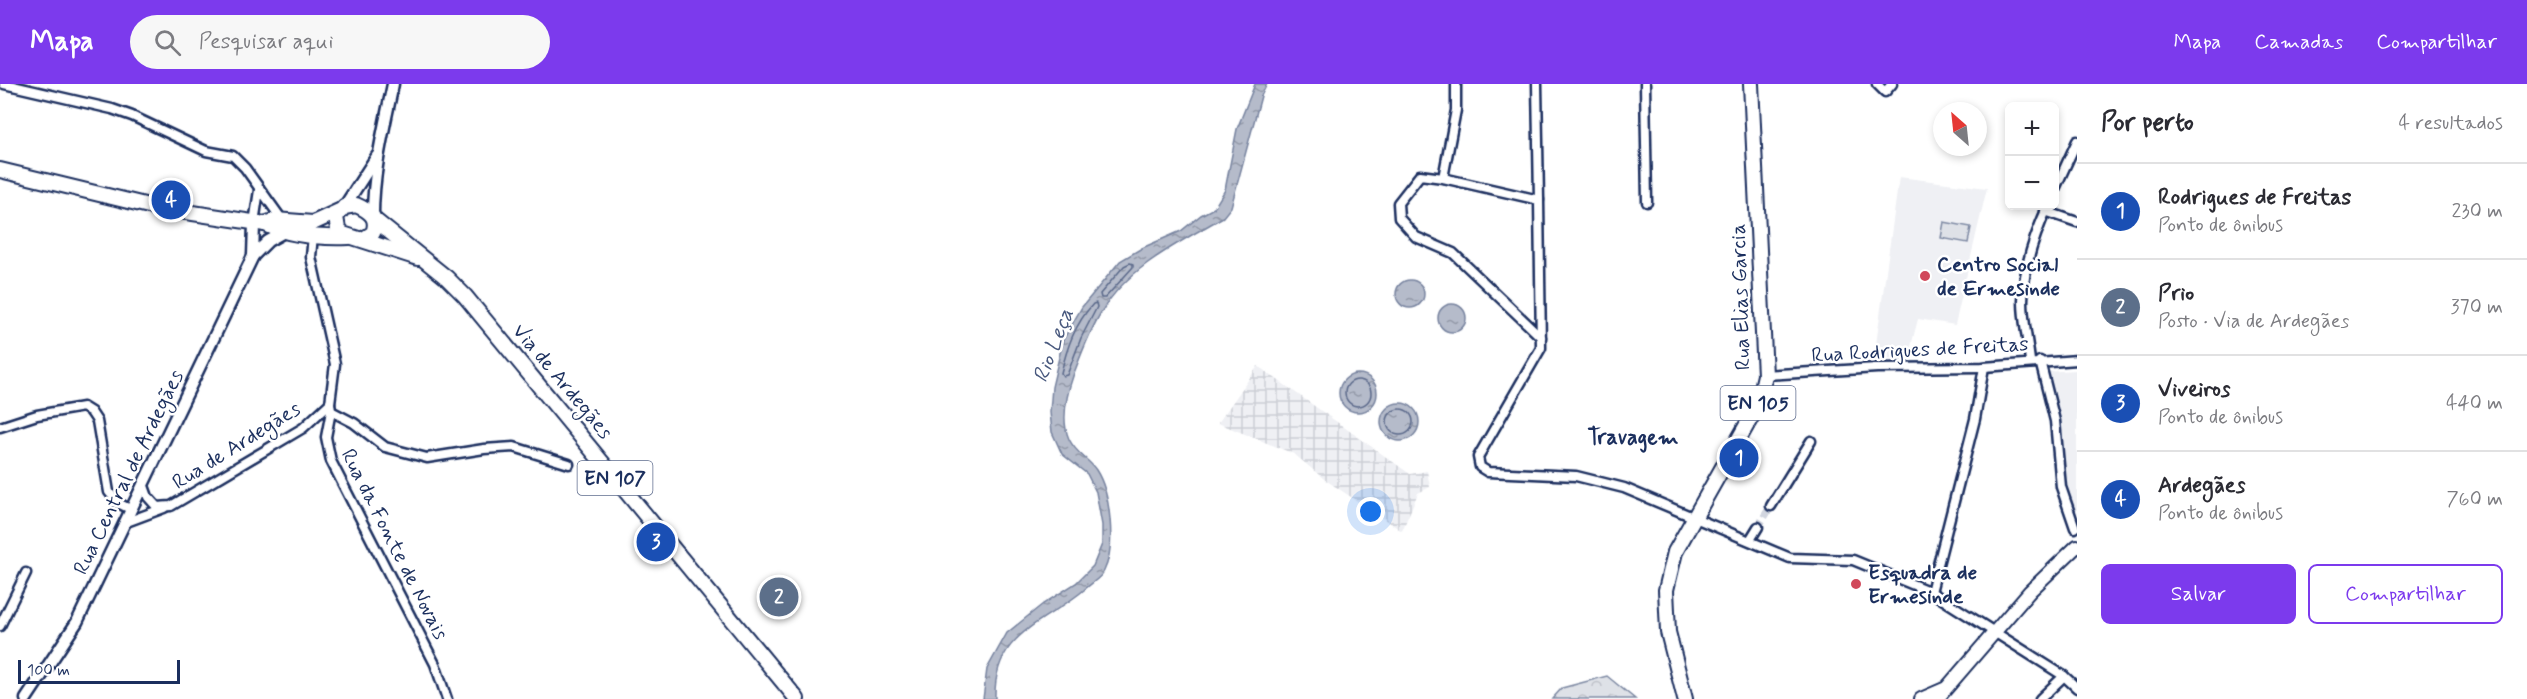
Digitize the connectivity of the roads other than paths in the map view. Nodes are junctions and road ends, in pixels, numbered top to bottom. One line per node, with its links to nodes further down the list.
1 (4, 84): 14 (street)
2 (393, 84): 10 (street)
3 (1456, 84): 12 (street)
4 (1537, 84): 15 (street)
5 (1645, 84): 16 (street)
6 (1751, 84): 33 (main road, Rua Elias Garcia / EN 105)
7 (1877, 84): 8 (street)
8 (1892, 84)
9 (2077, 141): 13 (street)
10 (379, 153): 17 (street); 20 (street)
11 (0, 170): 22 (main road, EN 107)
12 (1443, 178): 15 (street); 28 (street)
13 (2059, 182)
14 (259, 190): 22 (street); 23 (street)
15 (1539, 200): 28 (street)
16 (1647, 202)
17 (341, 209): 20 (main road, EN 107); 23 (main road, EN 107); 25 (main road)
18 (2046, 210): 30 (street)
19 (2051, 210): 21 (street)
20 (374, 218): 25 (main road); 27 (main road, Via de Ardegães / EN 107)
21 (2077, 222)
22 (260, 224): 23 (main road, EN 107); 26 (street, Rua Central de Ardegães)
23 (285, 226): 24 (main road, EN 107); 26 (street, Rua Central de Ardegães)
24 (313, 235): 25 (main road, EN 107); 34 (street, Rua de Ardegães)
25 (356, 239): 27 (main road, Via de Ardegães / EN 107)
26 (253, 256): 38 (street, Rua Central de Ardegães)
27 (428, 262): 57 (main road, Via de Ardegães / EN 107)
28 (1541, 337): 42 (street)
29 (2077, 360): 31 (street, Rua Rodrigues de Freitas)
30 (2030, 361): 31 (street, Rua Rodrigues de Freitas); 32 (street, Rua Rodrigues de Freitas)
31 (2040, 361): 45 (street)
32 (1984, 367): 33 (street, Rua Rodrigues de Freitas); 49 (street)
33 (1765, 375): 42 (main road, Rua Elias Garcia / EN 105)
34 (331, 407): 37 (street); 40 (street, Rua de Ardegães); 56 (street, Rua da Fonte de Novais)
35 (0, 427): 41 (street)
36 (1811, 441): 39 (street)
37 (569, 464)
38 (143, 483): 40 (street, Rua de Ardegães); 41 (street, Rua Central de Ardegães)
39 (1771, 506)
40 (160, 507): 43 (street, Rua de Ardegães)
41 (130, 509): 43 (street, Rua Central de Ardegães)
42 (1694, 516): 46 (street); 58 (main road, Rua Elias Garcia / EN 105)
43 (124, 523): 55 (street, Rua Central de Ardegães)
44 (1758, 527): 46 (street)
45 (2074, 528)
46 (1750, 540): 49 (street)
47 (2077, 546): 51 (main road)
48 (26, 573): 50 (street)
49 (1931, 592): 51 (street)
50 (0, 626)
51 (1995, 632): 52 (street); 54 (main road)
52 (2064, 676): 53 (street); 62 (street)
53 (2076, 685)
54 (1947, 687): 59 (main road); 60 (main road); 61 (main road)
55 (26, 699)
56 (447, 699)
57 (797, 699)
58 (1685, 699)
59 (1921, 699)
60 (1931, 699)
61 (1937, 699)
62 (2040, 699)

